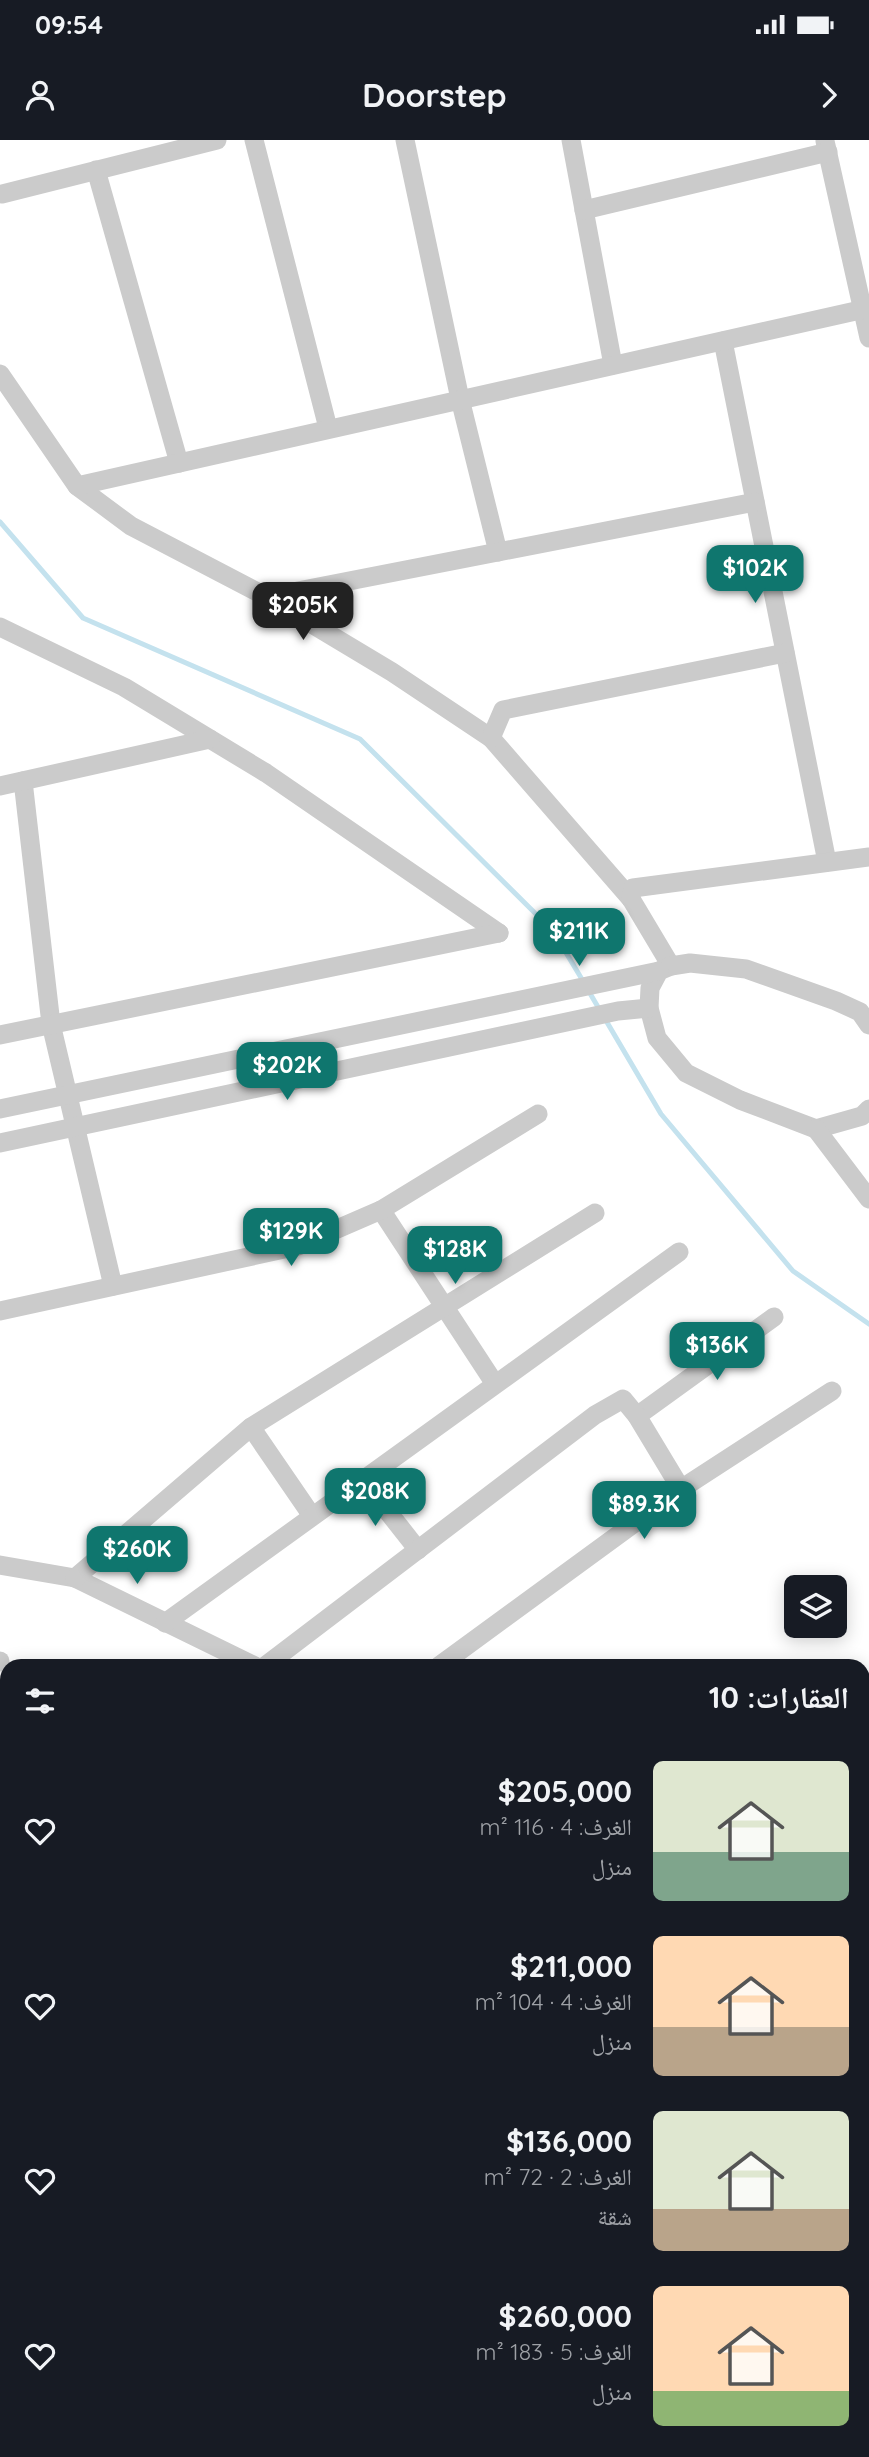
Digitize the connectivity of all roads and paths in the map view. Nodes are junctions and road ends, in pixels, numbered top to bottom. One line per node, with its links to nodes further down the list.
1 (216, 140): 6 (street)
2 (254, 140): 15 (street)
3 (405, 140): 14 (street)
4 (571, 140): 8 (street)
5 (826, 146): 8 (street); 9 (street)
6 (96, 170): 7 (street); 16 (street)
7 (1, 196)
8 (584, 210): 12 (street)
9 (866, 309): 10 (street); 11 (street)
10 (869, 338)
11 (723, 341): 12 (street); 18 (street)
12 (613, 365): 14 (street)
13 (0, 374): 17 (street)
14 (460, 399): 15 (street); 19 (street)
15 (328, 428): 16 (street)
16 (179, 463): 17 (street)
17 (77, 486): 20 (street)
18 (755, 502): 19 (street); 22 (street)
19 (498, 552): 20 (street)
20 (267, 597): 23 (street)
21 (0, 627): 24 (street)
22 (785, 653): 23 (street); 28 (street)
23 (491, 738): 29 (street)
24 (210, 739): 25 (street); 33 (street)
25 (23, 781): 26 (street); 33 (street)
26 (0, 786)
27 (869, 857): 28 (street)
28 (827, 862): 29 (street)
29 (631, 899): 30 (street)
30 (665, 968): 31 (street); 32 (street); 35 (street)
31 (649, 1008): 39 (street); 40 (street)
32 (866, 1016)
33 (51, 1024): 34 (street); 35 (street)
34 (0, 1035)
35 (68, 1094): 37 (street); 39 (street)
36 (869, 1109): 40 (street)
37 (0, 1110)
38 (538, 1114): 43 (street)
39 (75, 1126): 41 (street); 46 (street)
40 (816, 1129): 42 (street)
41 (0, 1143)
42 (869, 1199)
43 (381, 1210): 46 (street); 47 (street)
44 (595, 1213): 47 (street)
45 (679, 1252): 50 (street)
46 (113, 1286): 48 (street)
47 (444, 1305): 50 (street); 53 (street)
48 (0, 1311)
49 (775, 1317): 52 (street)
50 (495, 1384): 54 (street)
51 (832, 1391): 55 (street)
52 (637, 1416): 55 (street); 57 (street)
53 (251, 1427): 56 (street); 59 (street)
54 (363, 1480): 56 (street); 57 (street)
55 (681, 1489): 63 (street)
56 (312, 1517): 60 (street)
57 (418, 1550): 62 (street)
58 (0, 1565): 59 (street)
59 (75, 1578): 60 (street)
60 (165, 1623): 61 (street)
61 (240, 1659)
62 (274, 1659)
63 (449, 1659)

